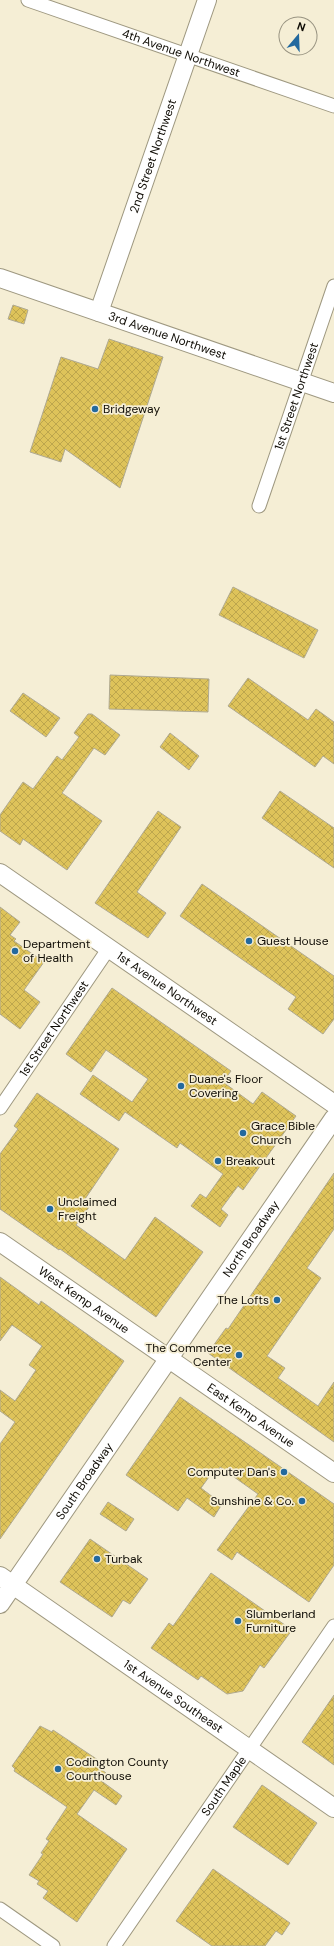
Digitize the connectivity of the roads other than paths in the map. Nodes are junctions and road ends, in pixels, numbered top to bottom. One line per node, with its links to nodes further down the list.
1 (28, 0): 3 (street, 4th Avenue Northwest)
2 (207, 0): 3 (street, 2nd Street Northwest)
3 (188, 56): 4 (street, 4th Avenue Northwest); 7 (street, 2nd Street Northwest)
4 (334, 106)
5 (0, 278): 7 (street, 3rd Avenue Northwest)
6 (334, 286): 8 (street, 1st Street Northwest)
7 (99, 312): 8 (street, 3rd Avenue Northwest)
8 (302, 382): 9 (street, 3rd Avenue Northwest); 10 (street, 1st Street Northwest)
9 (334, 393)
10 (259, 506)
11 (0, 873): 12 (street, 1st Avenue Northwest)
12 (109, 948): 13 (street, 1st Avenue Northwest); 14 (street, 1st Street Northwest)
13 (334, 1104)
14 (0, 1108)
15 (334, 1118): 17 (street, North Broadway)
16 (0, 1242): 17 (street, West Kemp Avenue)
17 (167, 1358): 18 (street, East Kemp Avenue); 19 (street, South Broadway)
18 (334, 1474)
19 (7, 1580): 20 (street, South Broadway); 22 (street, 1st Avenue Southeast)
20 (0, 1604)
21 (334, 1626): 22 (street, South Maple)
22 (249, 1749): 23 (street, 1st Avenue Southeast); 26 (street, South Maple)
23 (334, 1808)
24 (0, 1910): 25 (street)
25 (53, 1946)
26 (114, 1946)

